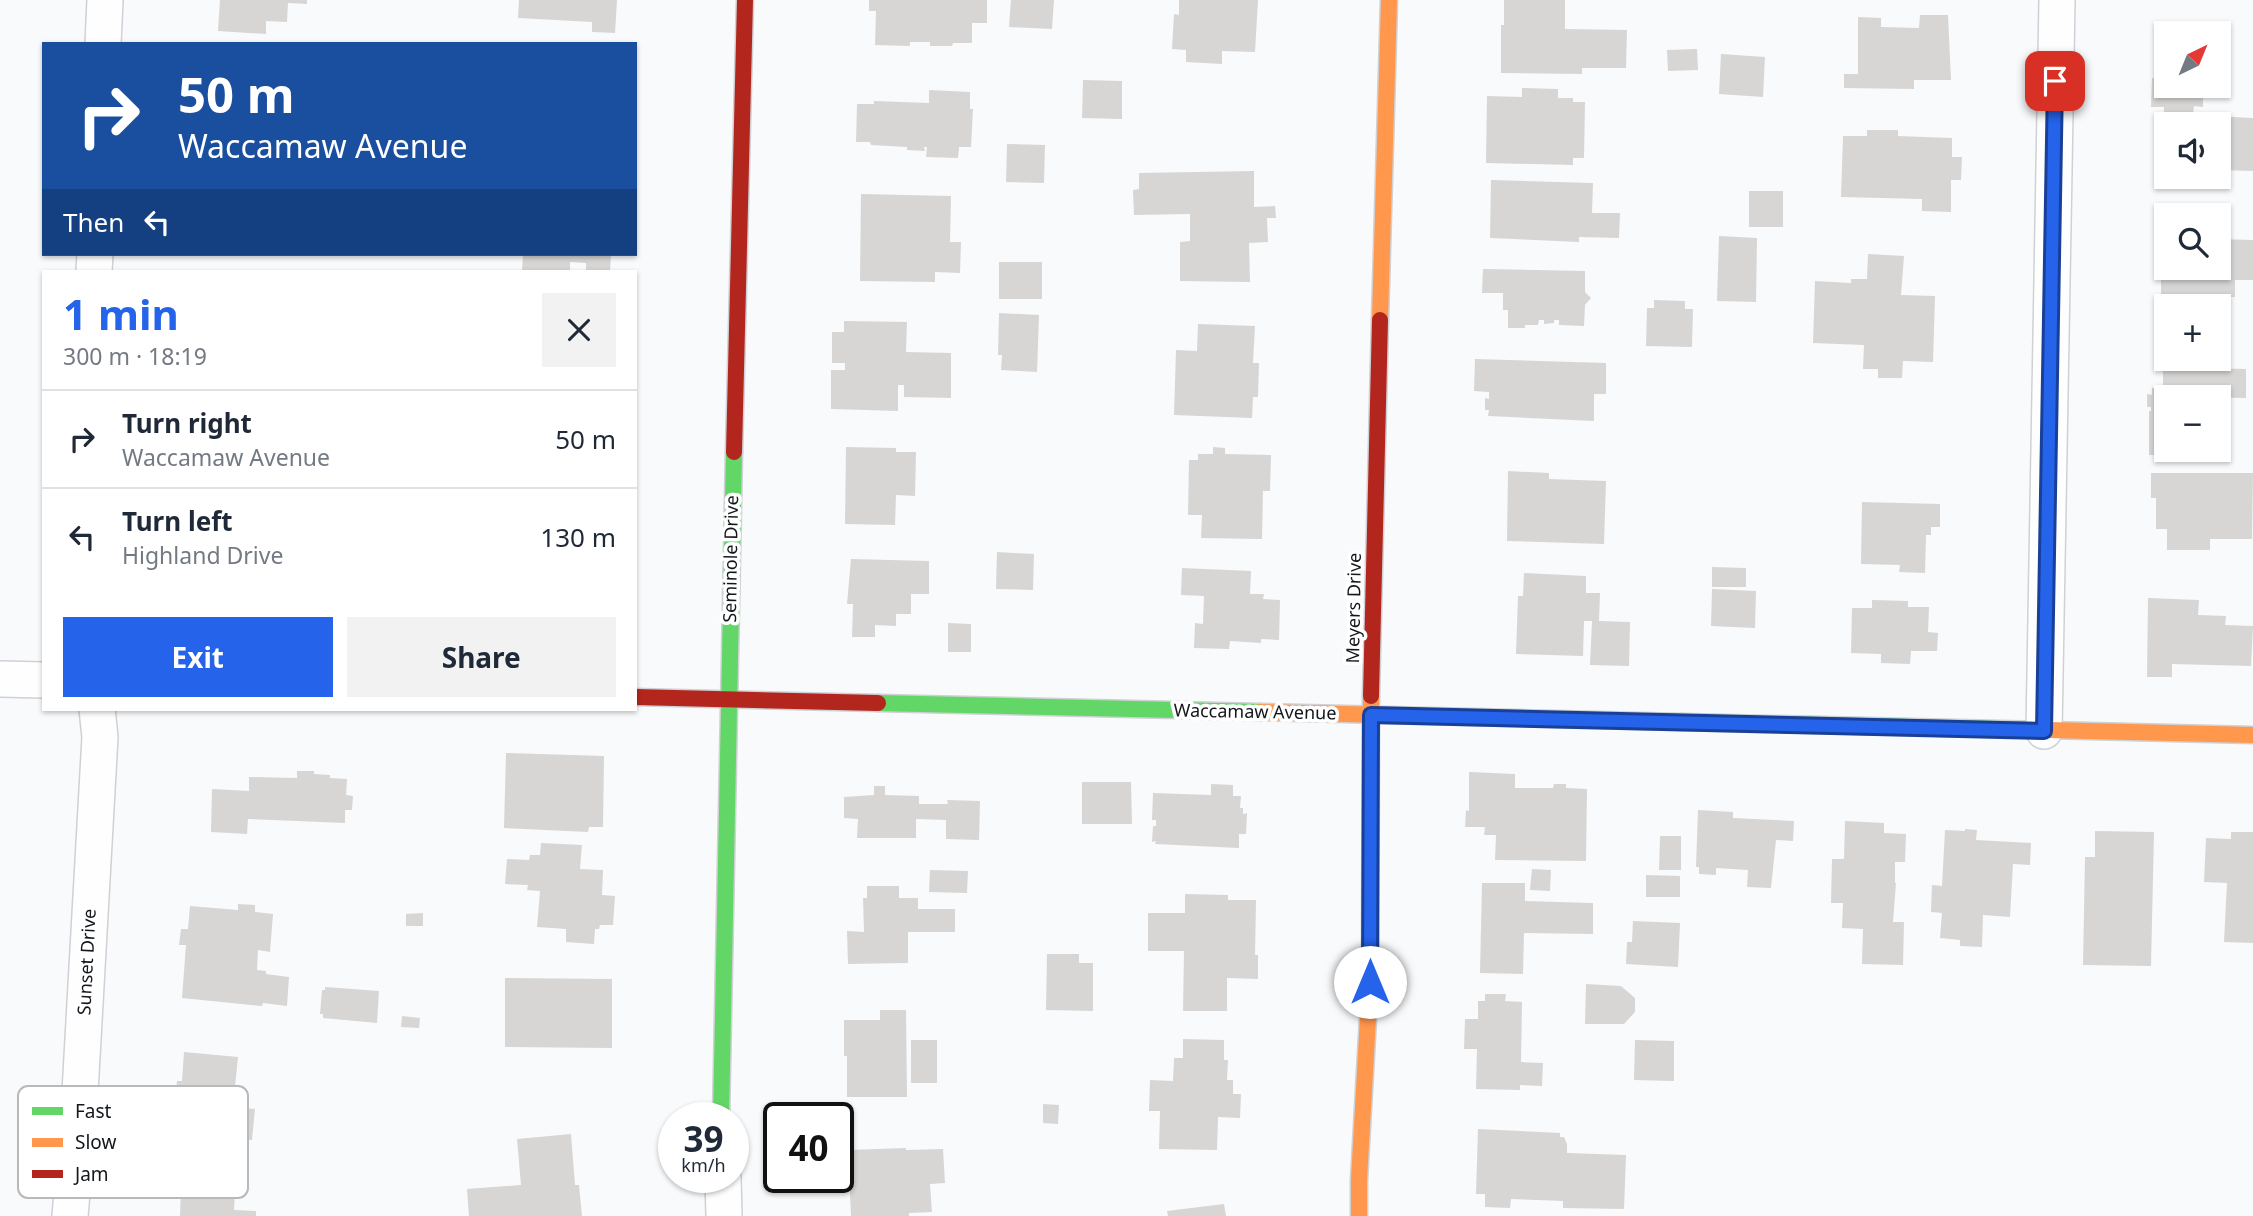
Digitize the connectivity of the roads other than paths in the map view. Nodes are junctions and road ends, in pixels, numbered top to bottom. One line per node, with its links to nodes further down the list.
1 (104, 0): 5 (street)
2 (746, 0): 9 (street, Seminole Drive)
3 (1389, 0): 11 (street, Meyers Drive)
4 (2057, 0): 12 (street)
5 (103, 42)
6 (0, 679): 7 (street)
7 (42, 680)
8 (637, 697): 9 (street, Waccamaw Avenue)
9 (728, 700): 11 (street, Waccamaw Avenue); 15 (street, Seminole Drive)
10 (97, 711): 14 (street, Sunset Drive)
11 (1371, 715): 12 (street, Waccamaw Avenue); 20 (street, Meyers Drive)
12 (2044, 731): 13 (street, Waccamaw Avenue)
13 (2253, 735)
14 (81, 1086)
15 (721, 1102)
16 (723, 1193): 19 (street)
17 (72, 1198): 18 (street, Sunset Drive)
18 (70, 1216)
19 (724, 1216)
20 (1359, 1216)

